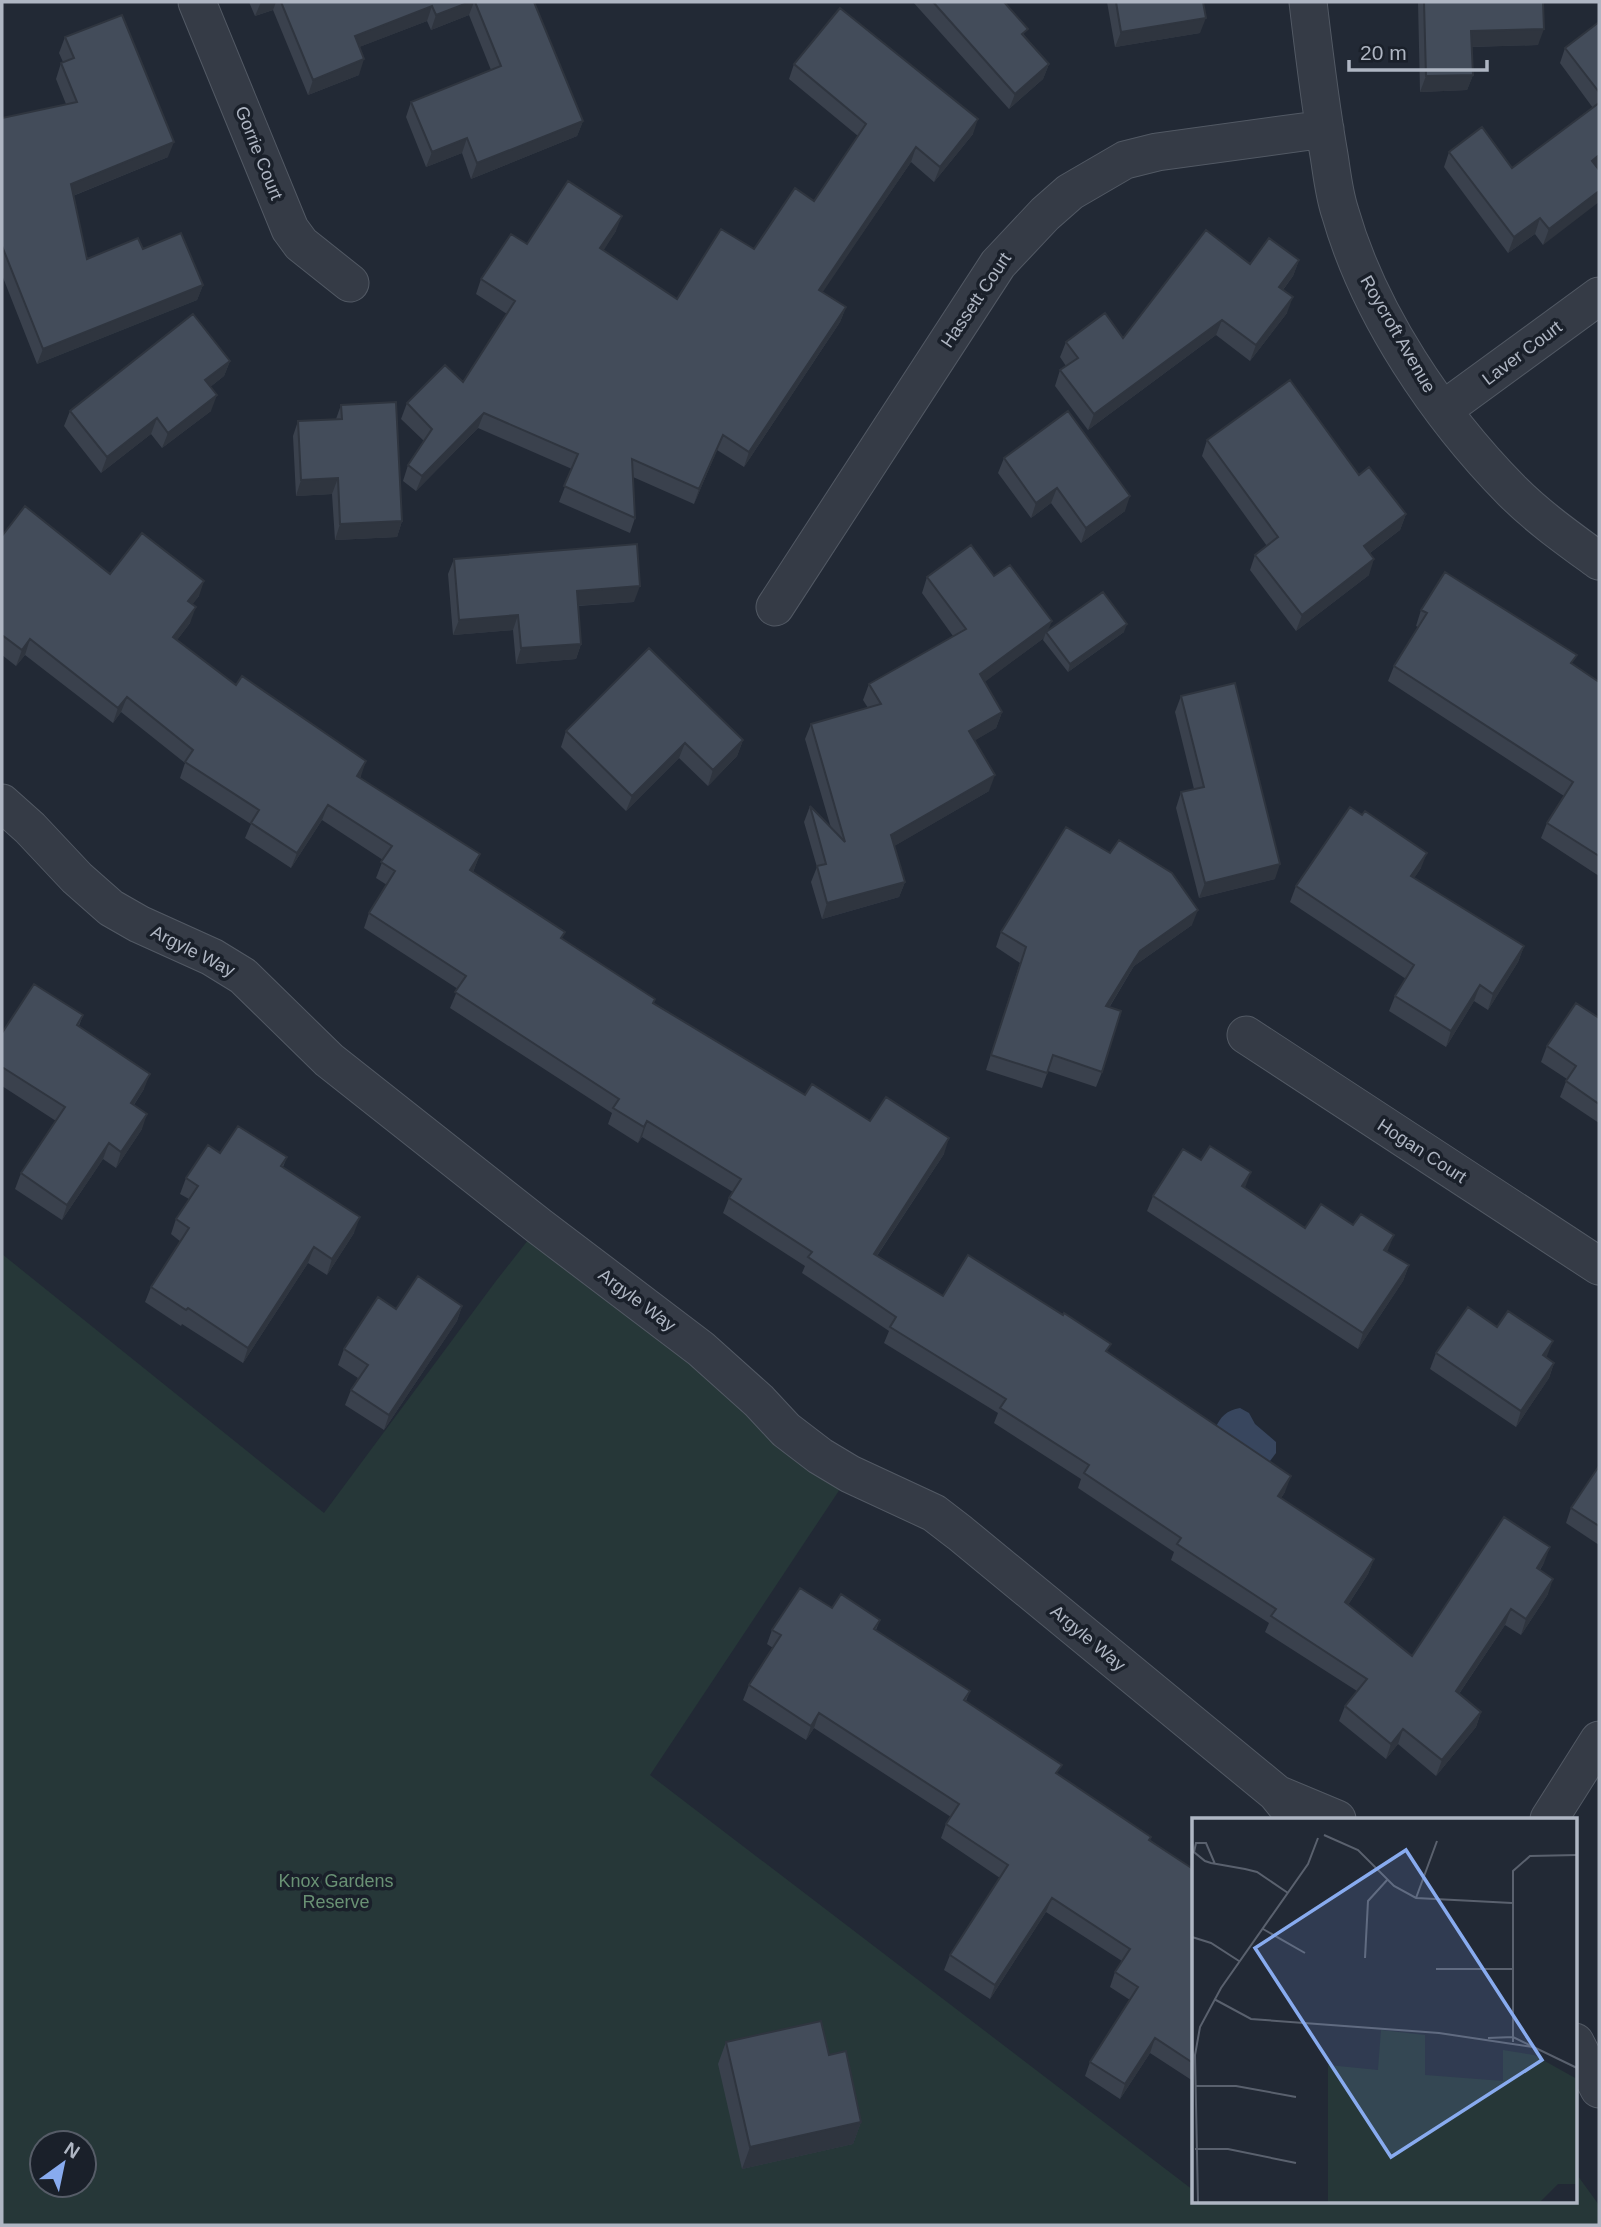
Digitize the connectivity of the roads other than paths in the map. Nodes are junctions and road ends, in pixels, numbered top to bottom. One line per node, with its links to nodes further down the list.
1 (197, 2): 4 (street, Gorrie Court)
2 (1308, 2): 3 (street, Roycroft Avenue)
3 (1325, 129): 6 (street, Roycroft Avenue); 8 (street, Hassett Court)
4 (350, 283)
5 (1599, 296): 6 (street, Laver Court)
6 (1443, 410): 7 (street, Roycroft Avenue)
7 (1599, 561)
8 (775, 607)
9 (2, 803): 13 (street, Argyle Way)
10 (1246, 1035): 11 (street, Hogan Court)
11 (1599, 1266)
12 (1599, 1740): 15 (street)
13 (1287, 1806): 14 (street, Argyle Way)
14 (1333, 1818)
15 (1548, 1818)
16 (1576, 2044): 18 (street)
17 (1576, 2073): 18 (street)
18 (1599, 2089)

